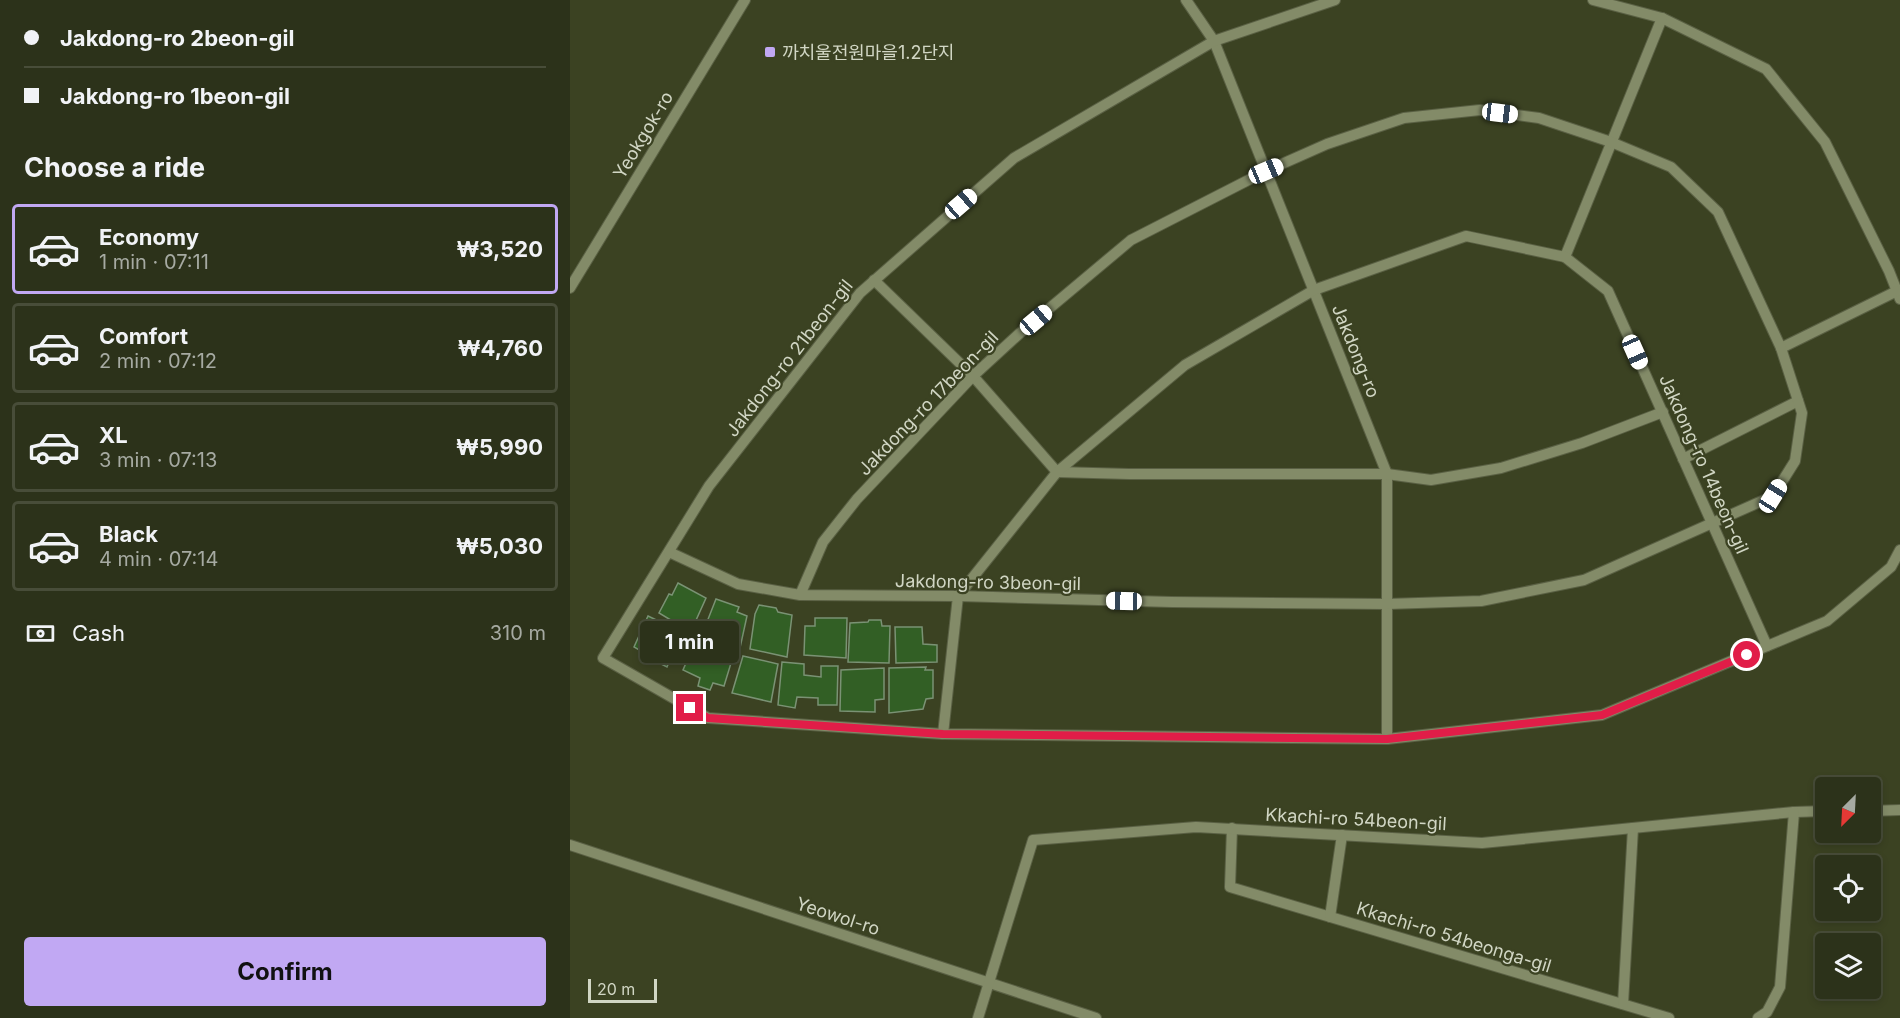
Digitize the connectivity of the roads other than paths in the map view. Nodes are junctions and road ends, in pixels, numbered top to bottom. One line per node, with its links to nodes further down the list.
1 (745, 0): 11 (street, Yeokgok-ro)
2 (1186, 0): 6 (street, Jakdong-ro)
3 (1335, 0): 6 (street, Jakdong-ro 21beon-gil)
4 (1593, 0): 5 (street)
5 (1662, 18): 7 (street); 13 (street)
6 (1214, 41): 8 (street, Jakdong-ro); 10 (street, Jakdong-ro 21beon-gil)
7 (1611, 142): 8 (street, Jakdong-ro 17beon-gil); 9 (street); 14 (street, Jakdong-ro 17beon-gil)
8 (1266, 171): 12 (street, Jakdong-ro); 15 (street, Jakdong-ro 17beon-gil)
9 (1565, 257): 12 (street, Jakdong-ro 14beon-gil); 17 (street, Jakdong-ro 14beon-gil)
10 (874, 280): 15 (street); 23 (street, Jakdong-ro 21beon-gil)
11 (570, 288)
12 (1314, 290): 19 (street, Jakdong-ro 14beon-gil); 20 (street, Jakdong-ro)
13 (1898, 295): 14 (street)
14 (1781, 348): 16 (street, Jakdong-ro 3beon-gil)
15 (973, 376): 19 (street); 24 (street, Jakdong-ro 17beon-gil)
16 (1798, 401): 18 (street); 21 (street, Jakdong-ro 3beon-gil)
17 (1663, 412): 18 (street, Jakdong-ro 14beon-gil); 20 (street)
18 (1683, 459): 21 (street, Jakdong-ro 14beon-gil)
19 (1057, 472): 20 (street); 25 (street, Jakdong-ro 14beon-gil)
20 (1387, 474): 26 (street, Jakdong-ro)
21 (1713, 524): 26 (street, Jakdong-ro 3beon-gil); 27 (street, Jakdong-ro 14beon-gil)
22 (1900, 550): 27 (street)
23 (669, 552): 24 (street, Jakdong-ro 3beon-gil); 28 (street, Jakdong-ro 21beon-gil)
24 (800, 595): 25 (street, Jakdong-ro 3beon-gil)
25 (958, 596): 26 (street, Jakdong-ro 3beon-gil); 28 (street)
26 (1387, 604): 29 (street, Jakdong-ro)
27 (1767, 646): 29 (street)
28 (943, 734): 29 (street)
29 (1387, 739)
30 (1900, 810): 32 (street)
31 (1815, 811): 33 (street, Kkachi-ro 54beon-gil)
32 (1881, 811)
33 (1794, 812): 35 (street, Kkachi-ro 54beon-gil); 44 (street)
34 (1232, 828): 36 (street, Kkachi-ro 54beon-gil); 38 (street, Kkachi-ro 54beonga-gil); 39 (street, Kkachi-ro 54beon-gil)
35 (1633, 828): 36 (street, Kkachi-ro 54beon-gil); 40 (street)
36 (1342, 835): 38 (street)
37 (570, 845): 39 (street, Yeowol-ro)
38 (1330, 917): 40 (street, Kkachi-ro 54beonga-gil)
39 (988, 983): 41 (street); 42 (street, Yeowol-ro)
40 (1623, 1004): 43 (street, Kkachi-ro 54beonga-gil)
41 (978, 1018)
42 (1096, 1018)
43 (1669, 1018)
44 (1758, 1018)

